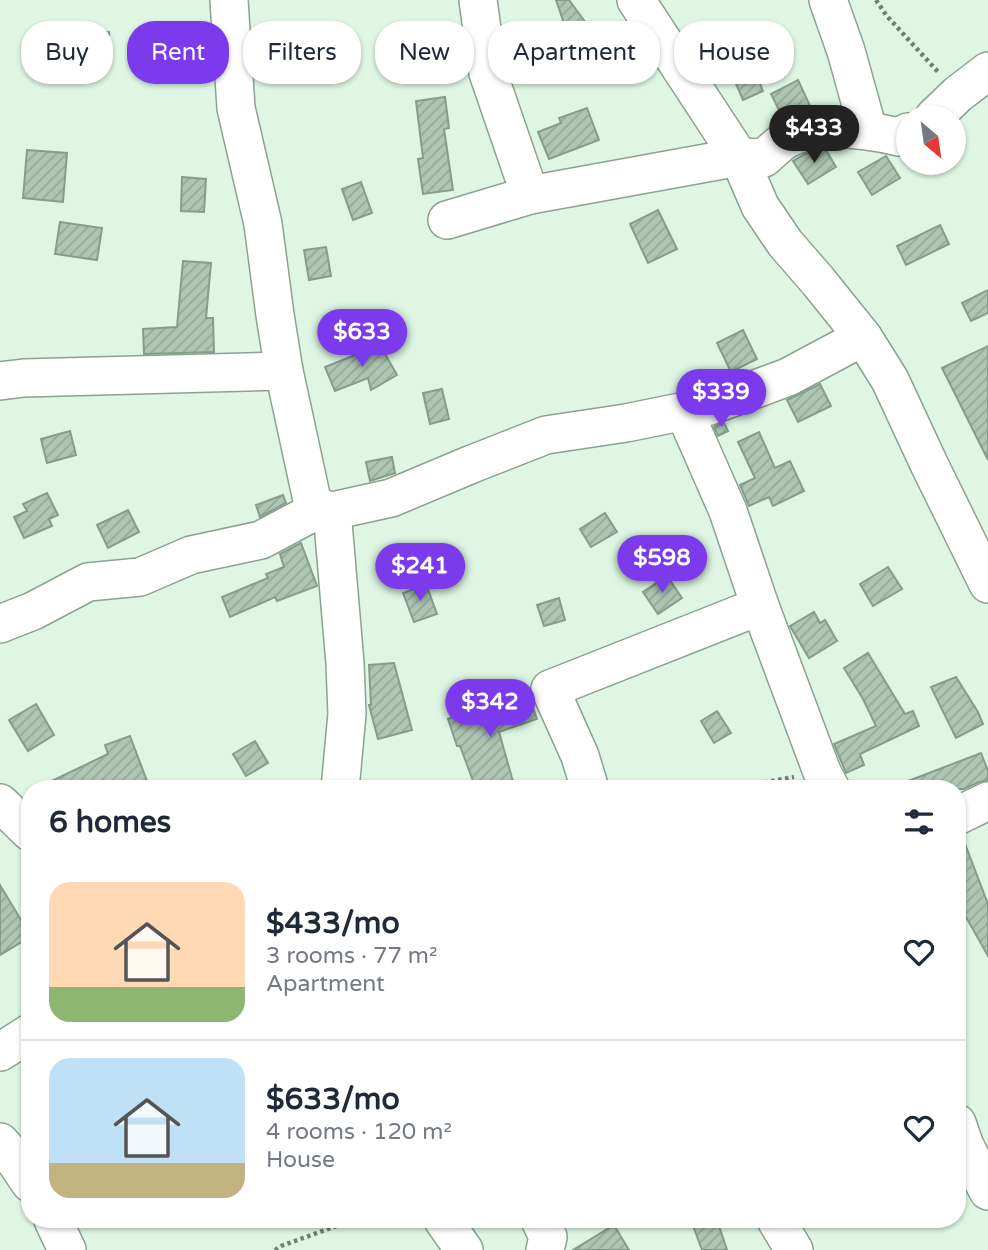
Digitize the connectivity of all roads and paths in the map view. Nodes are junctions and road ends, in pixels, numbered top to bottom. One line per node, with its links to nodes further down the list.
1 (229, 0): 15 (street)
2 (478, 0): 12 (street)
3 (636, 0): 11 (street)
4 (828, 0): 9 (street)
5 (876, 0): 7 (path)
6 (988, 71): 8 (street)
7 (945, 105)
8 (947, 105)
9 (868, 130): 10 (street); 11 (street)
10 (896, 136)
11 (739, 157): 12 (street); 14 (street)
12 (530, 195): 13 (street)
13 (447, 220)
14 (863, 337): 17 (street); 19 (street)
15 (284, 371): 16 (street); 18 (street)
16 (0, 381)
17 (684, 411): 18 (street); 20 (street)
18 (326, 510): 21 (street); 22 (street)
19 (988, 584)
20 (760, 606): 23 (street); 24 (street)
21 (0, 624)
22 (341, 780)
23 (587, 780)
24 (827, 780)
25 (988, 801): 27 (street)
26 (0, 803): 28 (street)
27 (966, 812)
28 (21, 823)
29 (21, 1039): 30 (street)
30 (0, 1052)
31 (0, 1142): 33 (street)
32 (966, 1148): 34 (street)
33 (21, 1170)
34 (988, 1191)
35 (57, 1228): 40 (street)
36 (331, 1228): 41 (path)
37 (449, 1228): 42 (street)
38 (544, 1228): 43 (street)
39 (781, 1228): 44 (street)
40 (67, 1250)
41 (275, 1250)
42 (464, 1250)
43 (545, 1250)
44 (794, 1250)

